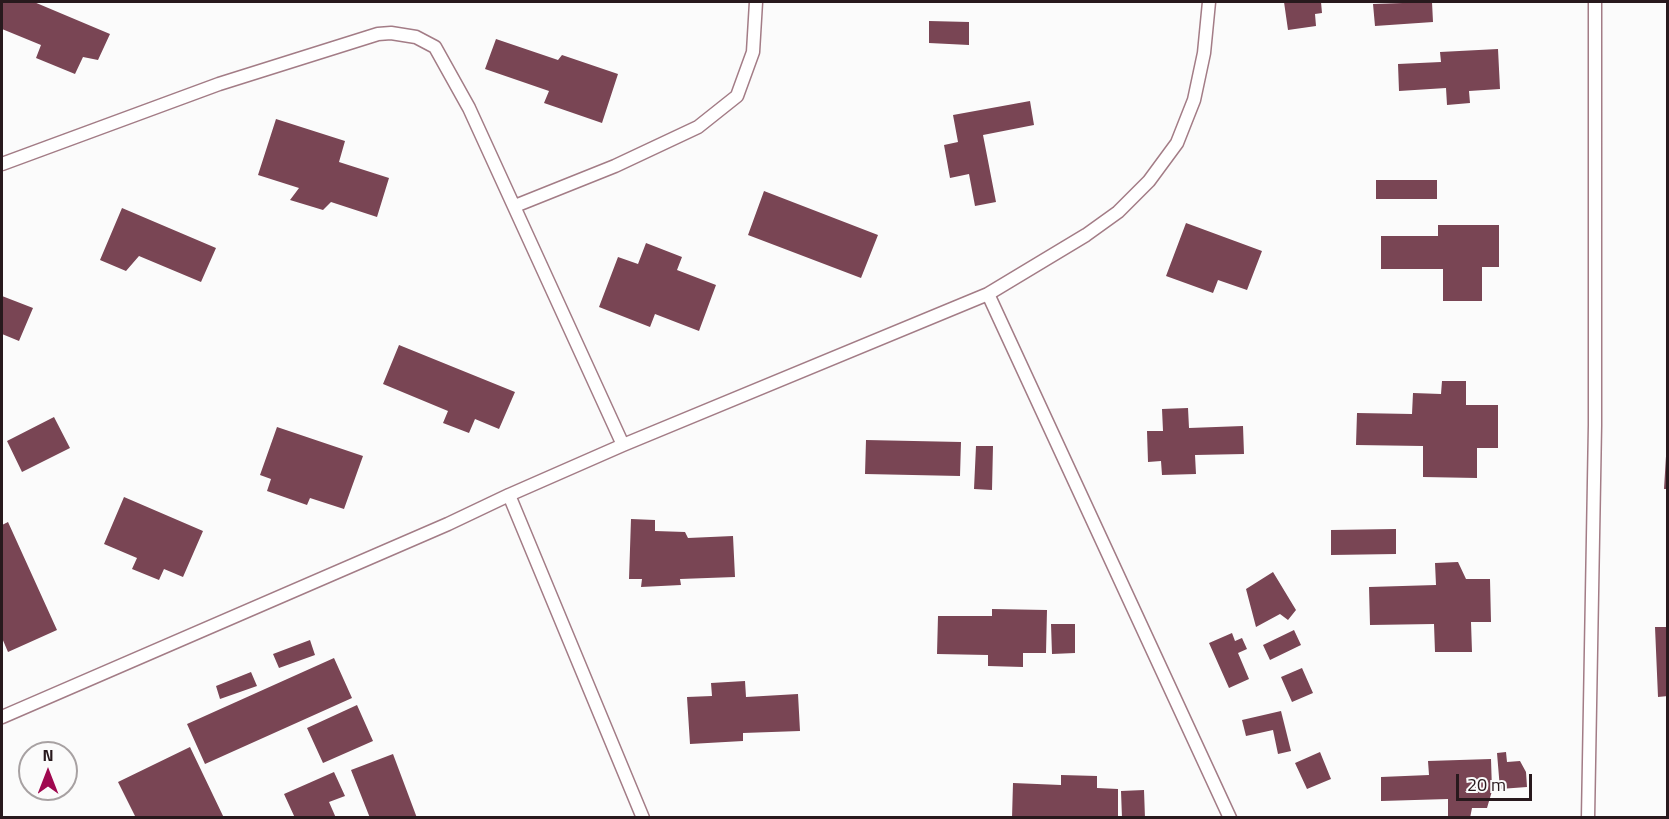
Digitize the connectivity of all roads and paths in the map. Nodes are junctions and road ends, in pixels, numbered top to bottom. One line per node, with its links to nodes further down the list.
1 (756, 2): 5 (lane)
2 (1209, 2): 6 (lane)
3 (1595, 2): 12 (lane)
4 (2, 164): 5 (lane)
5 (515, 206): 7 (lane)
6 (988, 294): 7 (lane); 11 (lane)
7 (623, 445): 8 (lane)
8 (509, 495): 9 (lane); 10 (lane)
9 (2, 717)
10 (643, 818)
11 (1230, 818)
12 (1588, 818)

